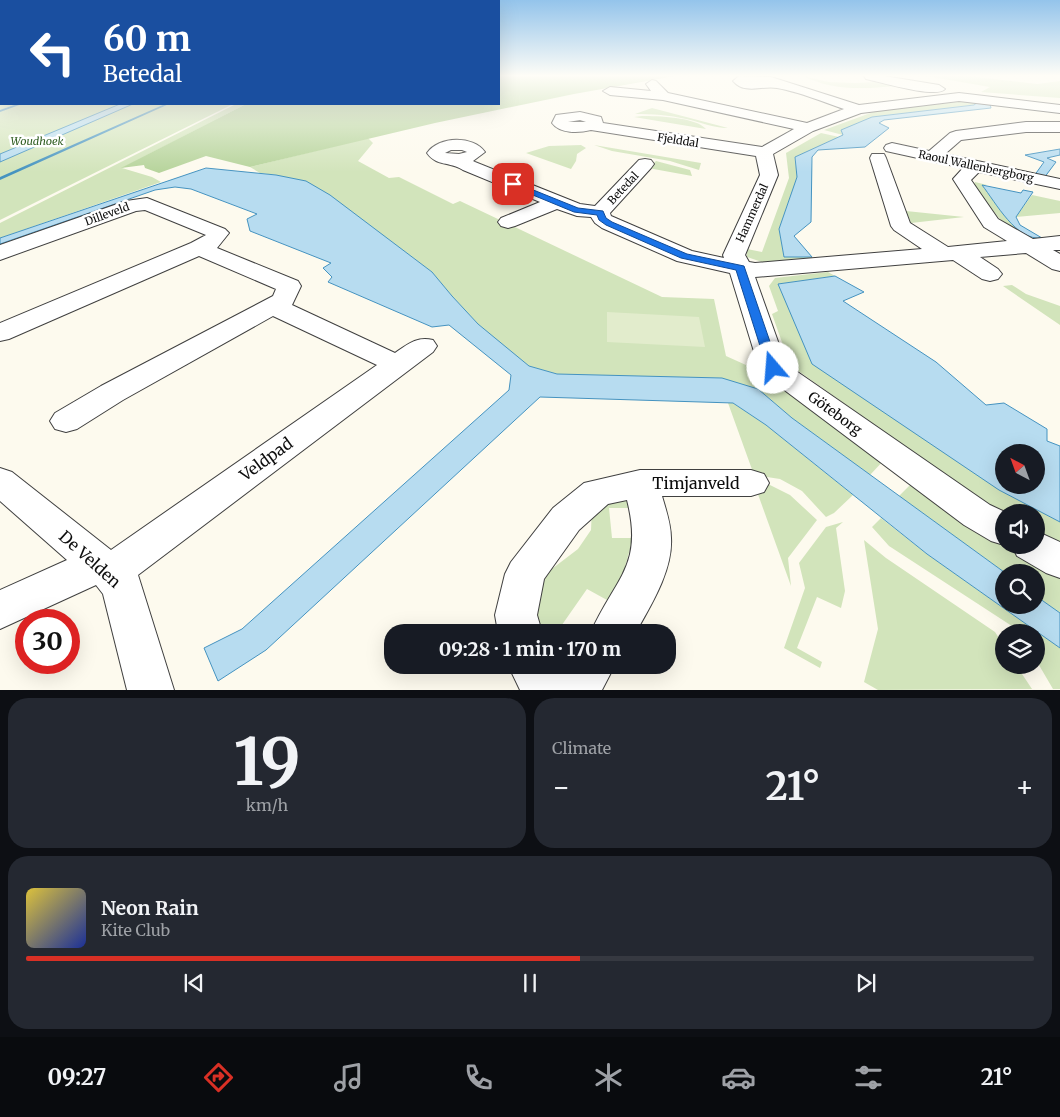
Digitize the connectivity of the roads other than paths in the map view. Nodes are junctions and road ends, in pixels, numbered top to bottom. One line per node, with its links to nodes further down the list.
1 (718, 108): 4 (street)
2 (757, 108): 4 (street)
3 (858, 108): 7 (street)
4 (744, 114): 7 (street)
5 (592, 126): 8 (street, Fjelddal)
6 (1060, 127): 9 (street)
7 (808, 128): 8 (street)
8 (764, 152): 23 (street, Hammerdal)
9 (933, 156): 12 (street, Raoul Wallenbergborg); 21 (street, Raoul Wallenbergborg)
10 (460, 159): 14 (street, Betedal)
11 (645, 164): 15 (street, Betedal)
12 (976, 166): 13 (street, Raoul Wallenbergborg); 18 (street)
13 (1060, 184)
14 (556, 202): 15 (street, Betedal); 16 (street)
15 (600, 212): 23 (street, Betedal)
16 (508, 222)
17 (1060, 243): 18 (street)
18 (1030, 246): 21 (street); 22 (street)
19 (199, 248): 20 (street, Dilleveld); 25 (street); 26 (street, Dilleveld)
20 (0, 253)
21 (951, 254): 23 (street); 24 (street)
22 (1060, 264)
23 (740, 268): 31 (street, Göteborg)
24 (990, 274)
25 (272, 306): 27 (street); 34 (street, Veldpad)
26 (0, 332)
27 (66, 421)
28 (0, 481): 34 (street, De Velden)
29 (640, 483): 30 (street, Timjanveld); 36 (street, Timjanveld); 37 (street, Timjanveld)
30 (752, 483)
31 (995, 525)
32 (1045, 553): 33 (street)
33 (1060, 561)
34 (105, 569): 35 (street, Veldpad); 40 (street, De Velden)
35 (0, 610)
36 (518, 624)
37 (618, 624)
38 (537, 674): 41 (street)
39 (586, 674): 42 (street)
40 (151, 690)
41 (548, 690)
42 (574, 690)

